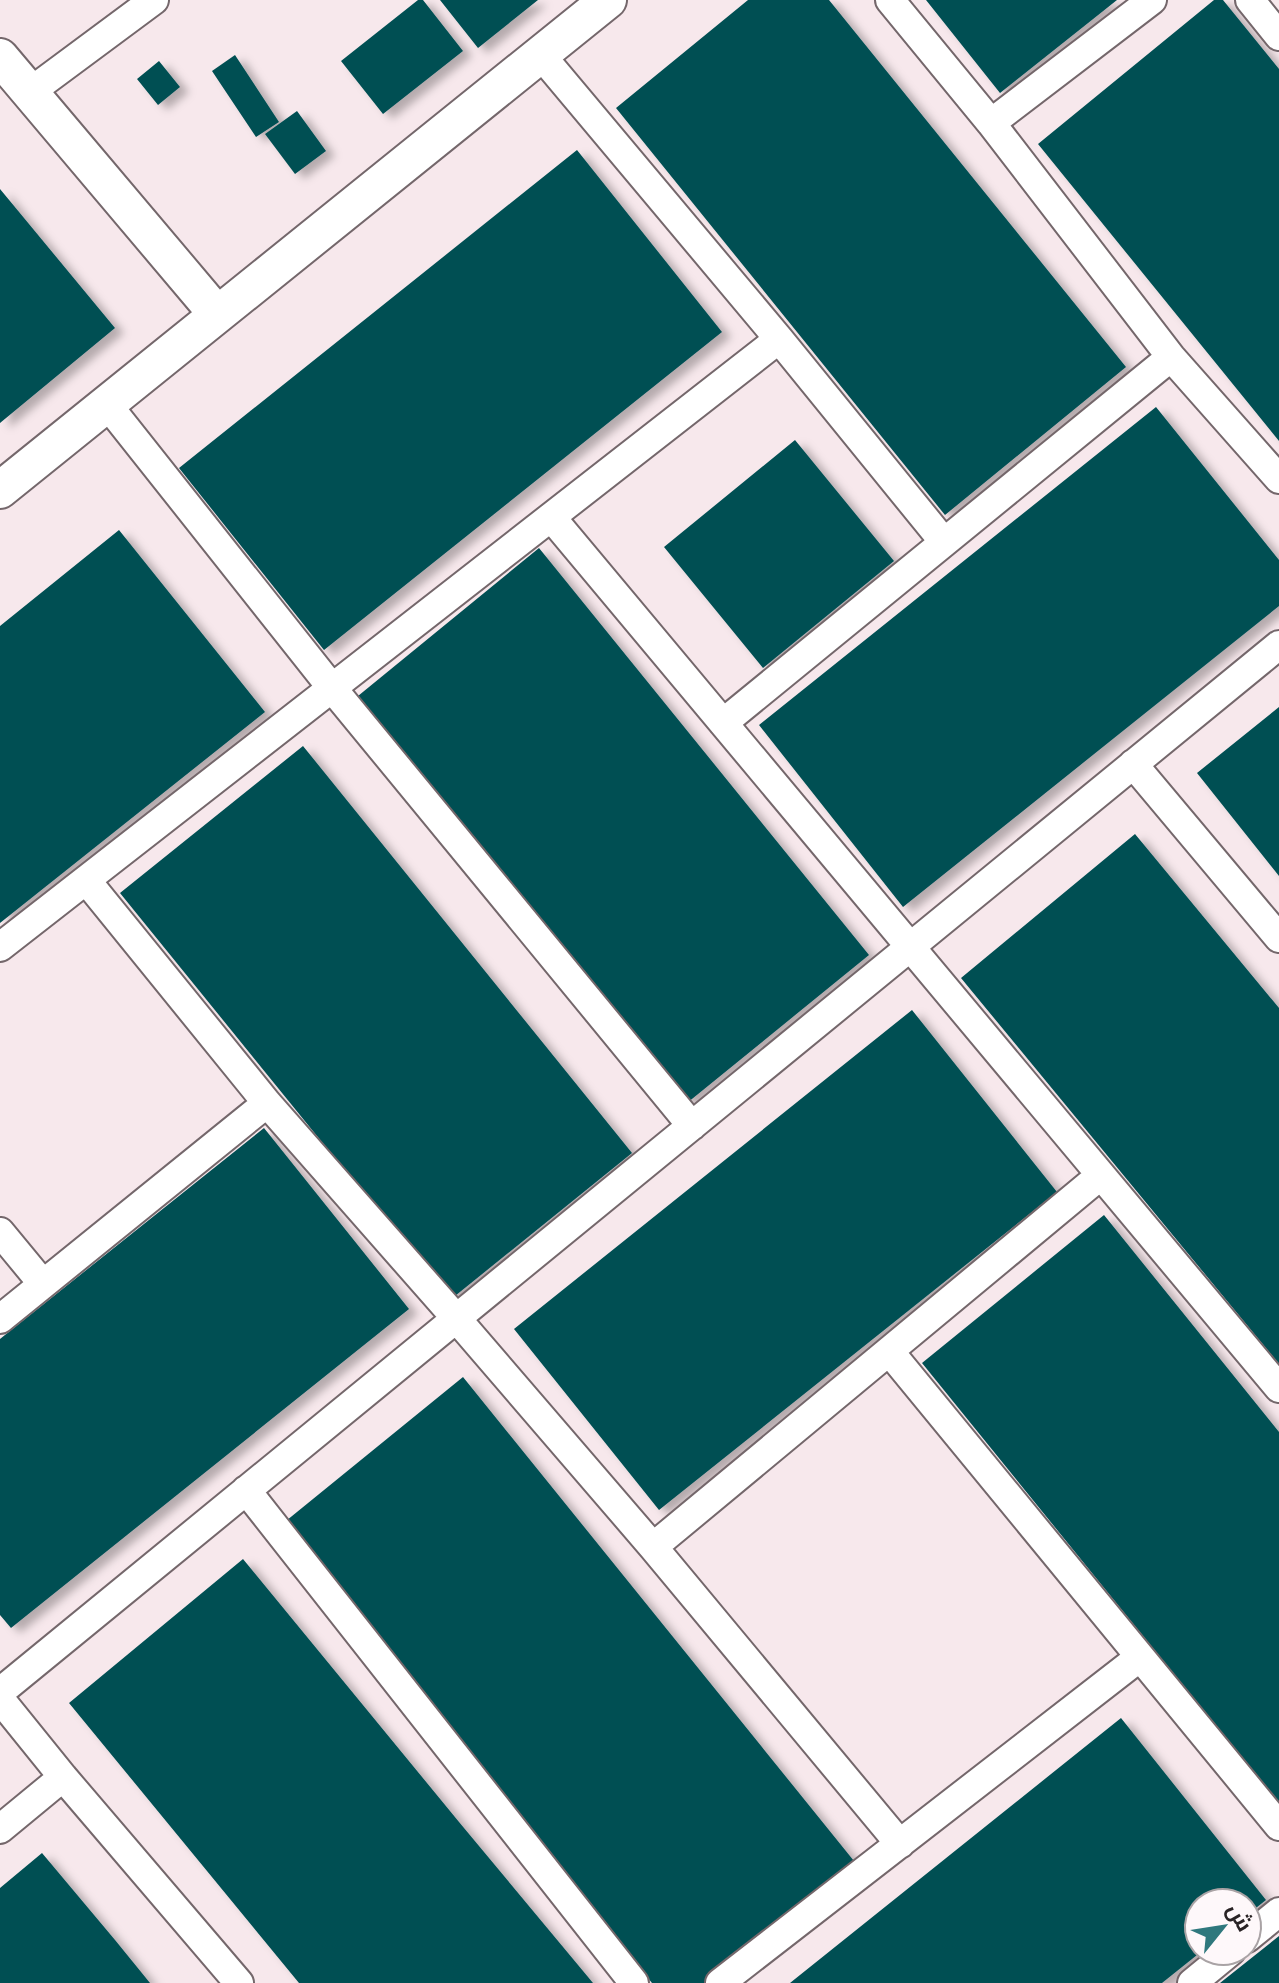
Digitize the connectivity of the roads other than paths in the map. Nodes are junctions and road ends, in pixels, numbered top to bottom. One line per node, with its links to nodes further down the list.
1 (154, 0): 9 (street)
2 (608, 0): 7 (street)
3 (890, 0): 10 (street)
4 (1152, 0): 10 (street)
5 (1250, 0): 6 (street)
6 (1279, 36)
7 (540, 54): 11 (street); 12 (street)
8 (0, 57): 9 (street)
9 (30, 92): 11 (street)
10 (991, 123): 13 (street)
11 (217, 314): 14 (street)
12 (779, 339): 17 (street); 18 (street)
13 (1171, 357): 15 (street); 18 (street)
14 (106, 403): 16 (street); 20 (street)
15 (1279, 479)
16 (0, 490)
17 (551, 517): 20 (street); 21 (street)
18 (944, 542): 21 (street)
19 (1279, 645): 22 (street)
20 (332, 688): 23 (street); 28 (street)
21 (723, 723): 26 (street)
22 (1133, 764): 24 (street); 26 (street)
23 (86, 880): 25 (street); 27 (street)
24 (1279, 938)
25 (0, 947)
26 (910, 947): 28 (street); 29 (street)
27 (267, 1103): 31 (street); 32 (street)
28 (692, 1126): 32 (street)
29 (1101, 1175): 34 (street); 35 (street)
30 (0, 1232): 31 (street)
31 (43, 1284): 33 (street)
32 (456, 1318): 36 (street); 37 (street)
33 (0, 1319)
34 (889, 1351): 37 (street); 38 (street)
35 (1279, 1388)
36 (246, 1490): 39 (street); 49 (street)
37 (653, 1547): 44 (street)
38 (1140, 1657): 42 (street); 44 (street)
39 (0, 1692)
40 (0, 1699): 41 (street)
41 (63, 1777): 43 (street); 48 (street)
42 (1279, 1826)
43 (0, 1829)
44 (900, 1844): 50 (street)
45 (1279, 1912): 46 (street)
46 (1263, 1925)
47 (1212, 1967): 51 (street)
48 (239, 1983)
49 (634, 1983)
50 (720, 1983)
51 (1192, 1983)

